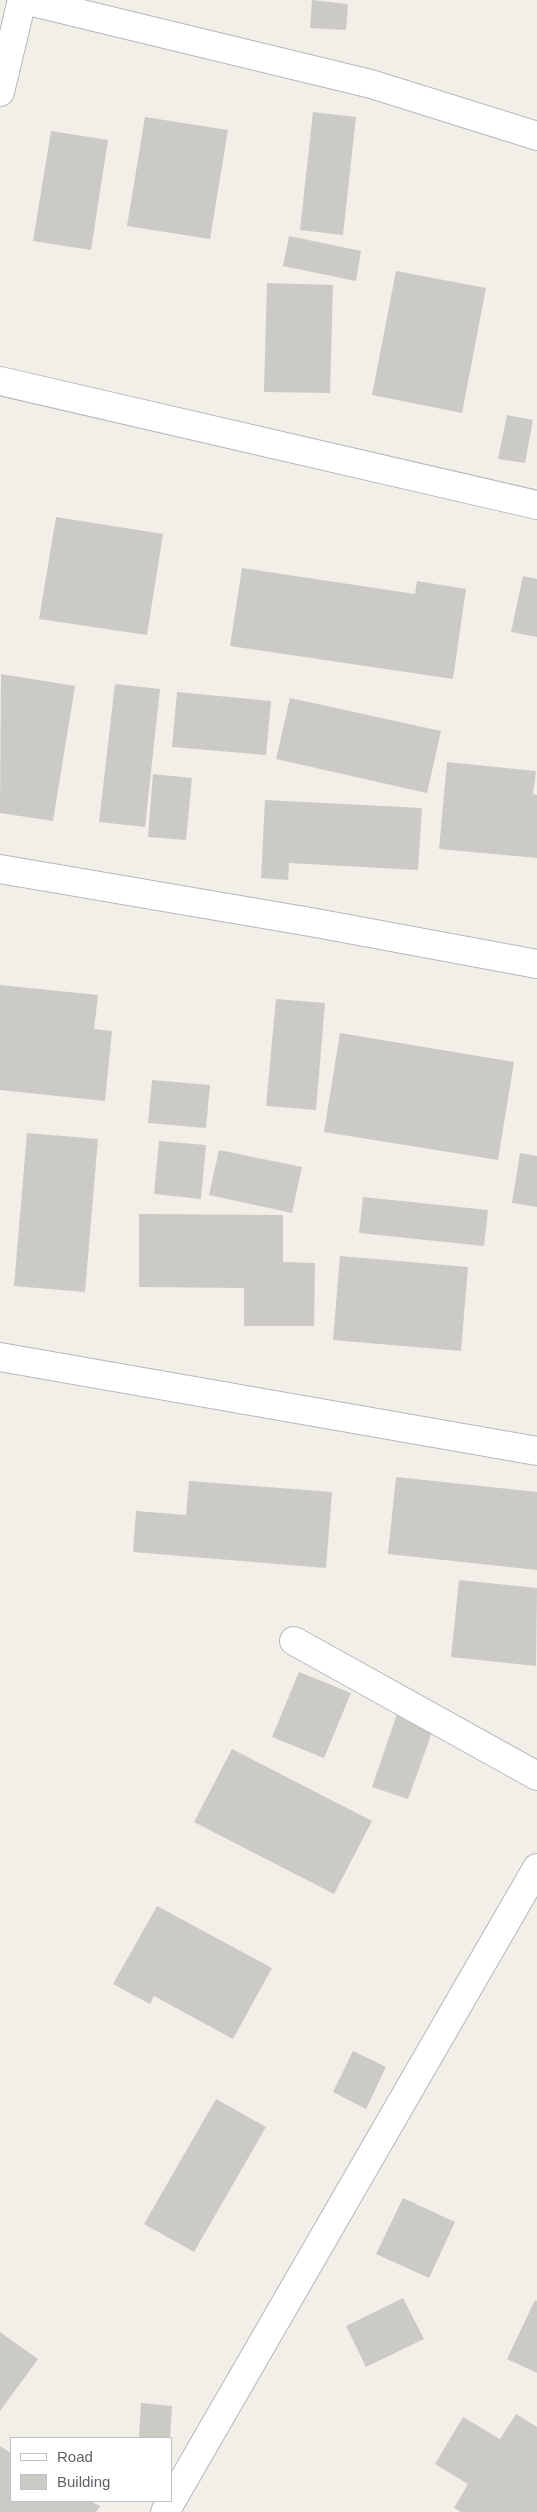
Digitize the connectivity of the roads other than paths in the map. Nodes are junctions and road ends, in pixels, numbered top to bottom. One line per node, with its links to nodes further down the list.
1 (23, 0): 2 (street); 3 (street)
2 (0, 92)
3 (537, 136)
4 (0, 380): 5 (street)
5 (537, 505)
6 (0, 869): 7 (street)
7 (537, 964)
8 (0, 1357): 9 (street)
9 (537, 1451)
10 (294, 1641): 11 (street)
11 (537, 1776)
12 (537, 1868): 13 (street)
13 (172, 2500)

